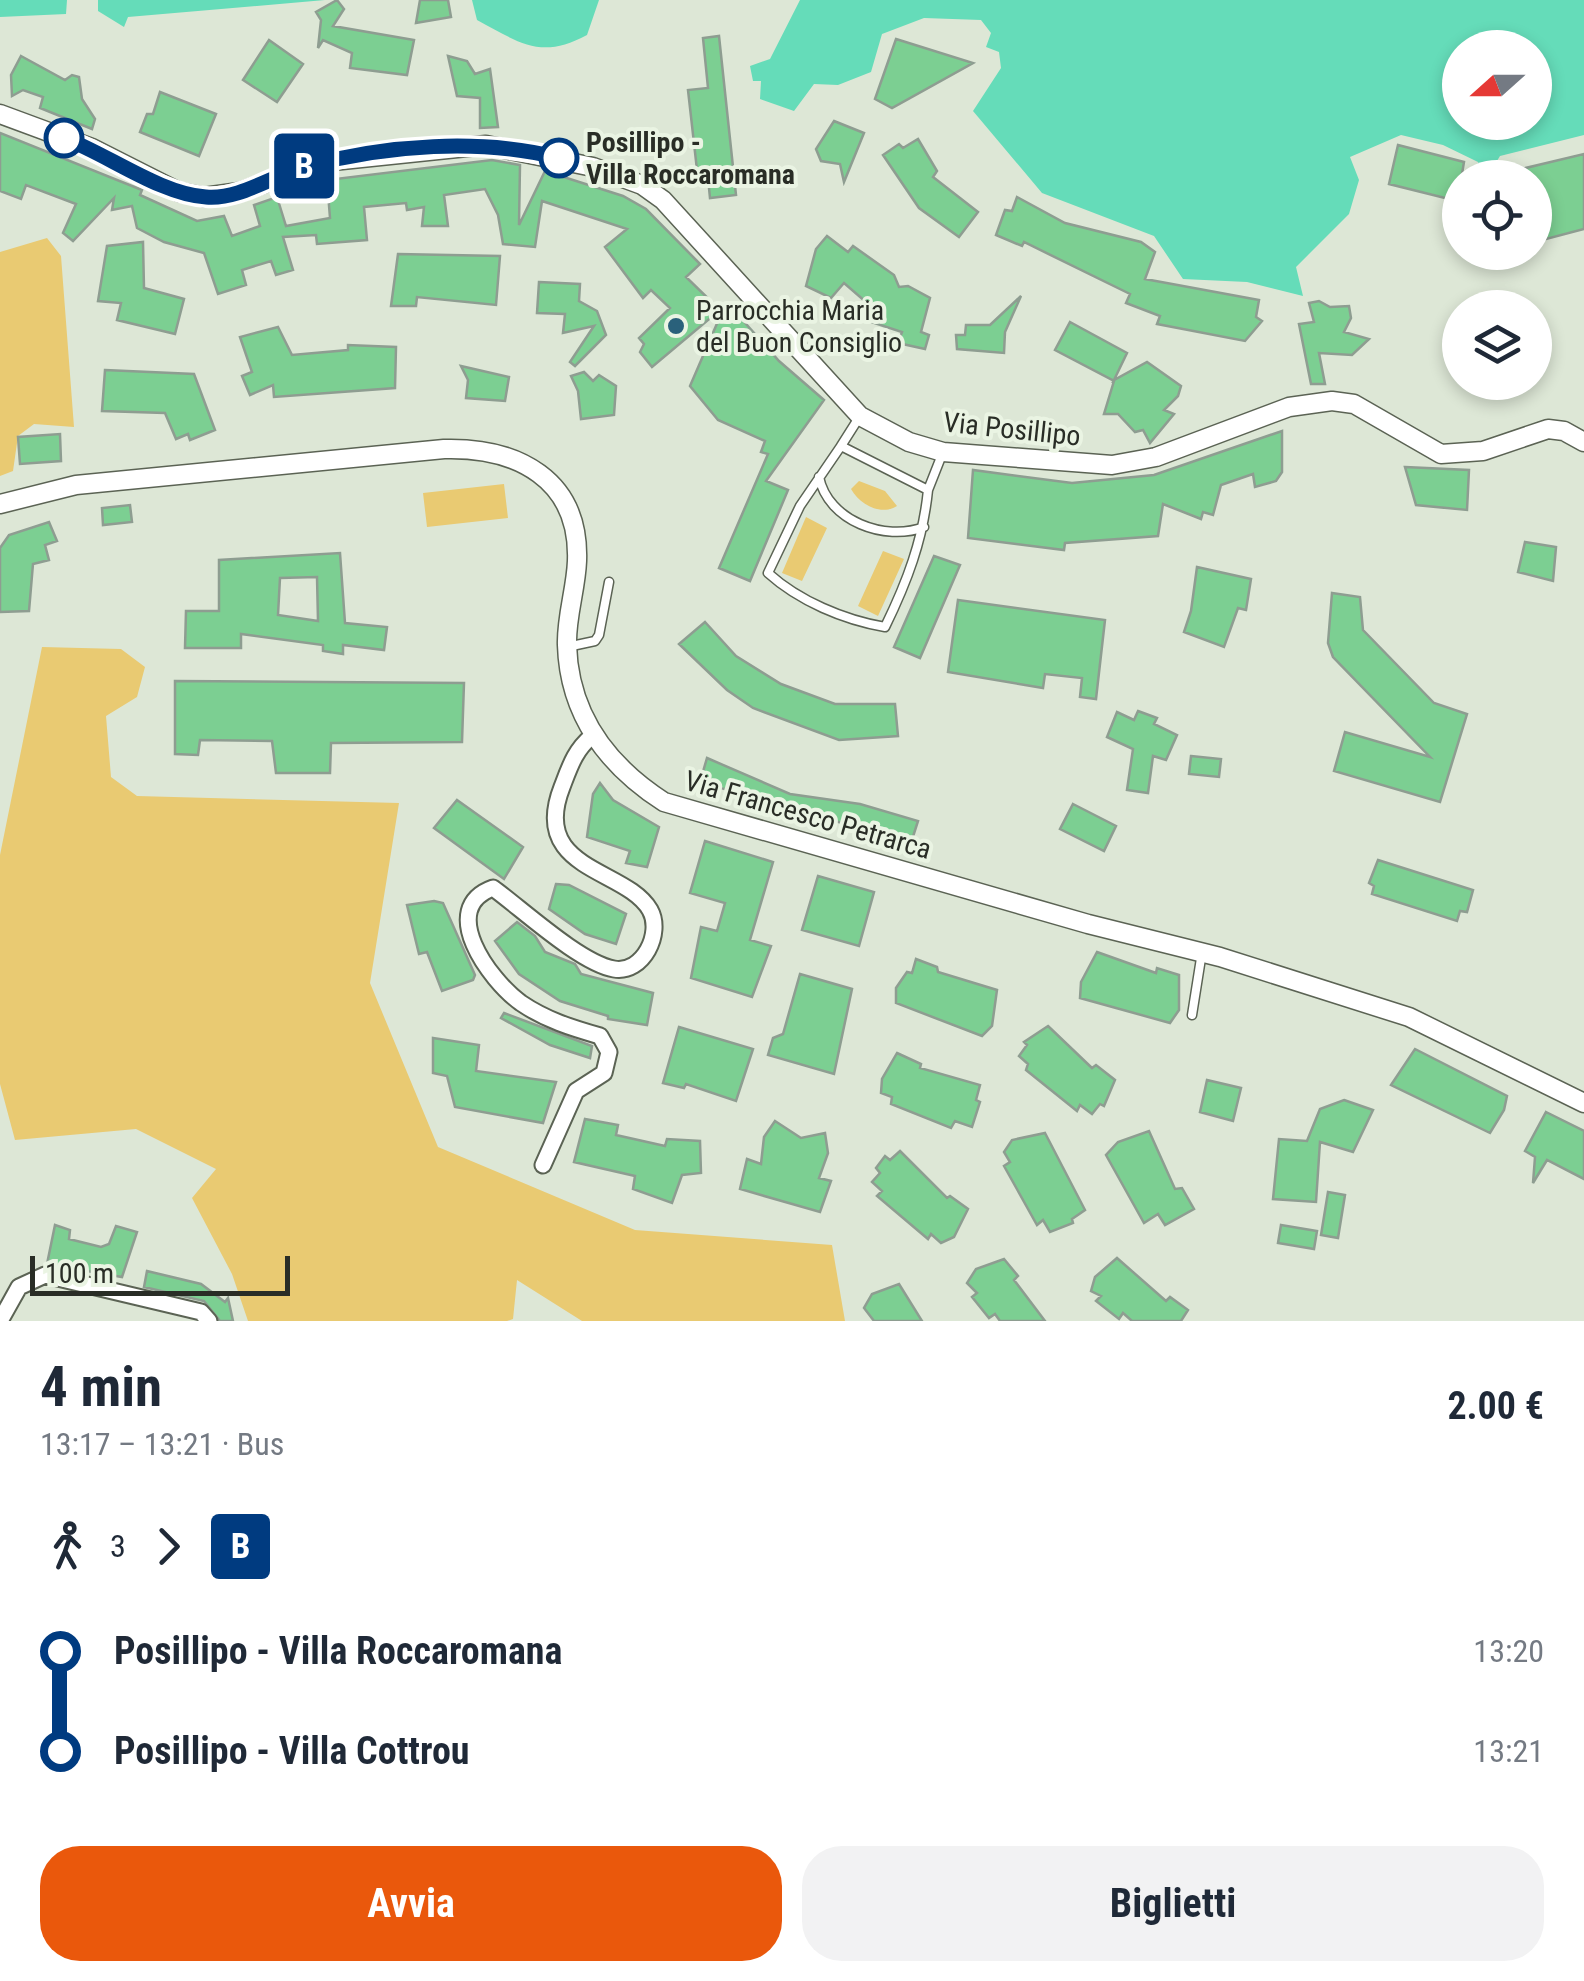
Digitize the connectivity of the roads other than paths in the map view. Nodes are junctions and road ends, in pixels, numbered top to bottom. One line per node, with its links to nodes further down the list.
1 (0, 114): 2 (street, Via Posillipo)
2 (860, 416): 4 (lane); 5 (street, Via Posillipo)
3 (1584, 442): 5 (street, Via Posillipo)
4 (842, 446): 6 (lane); 7 (lane)
5 (943, 452): 7 (lane)
6 (819, 477): 9 (lane); 9 (lane)
7 (928, 490): 9 (lane)
8 (0, 504): 11 (street, Via Francesco Petrarca)
9 (924, 527)
10 (609, 582): 11 (lane)
11 (567, 647): 12 (street, Via Francesco Petrarca)
12 (592, 736): 13 (street, Via Francesco Petrarca); 16 (street)
13 (1202, 952): 14 (lane); 15 (street, Via Francesco Petrarca)
14 (1192, 1016)
15 (1584, 1103)
16 (543, 1165)
17 (0, 1320): 18 (street)
18 (209, 1321)

